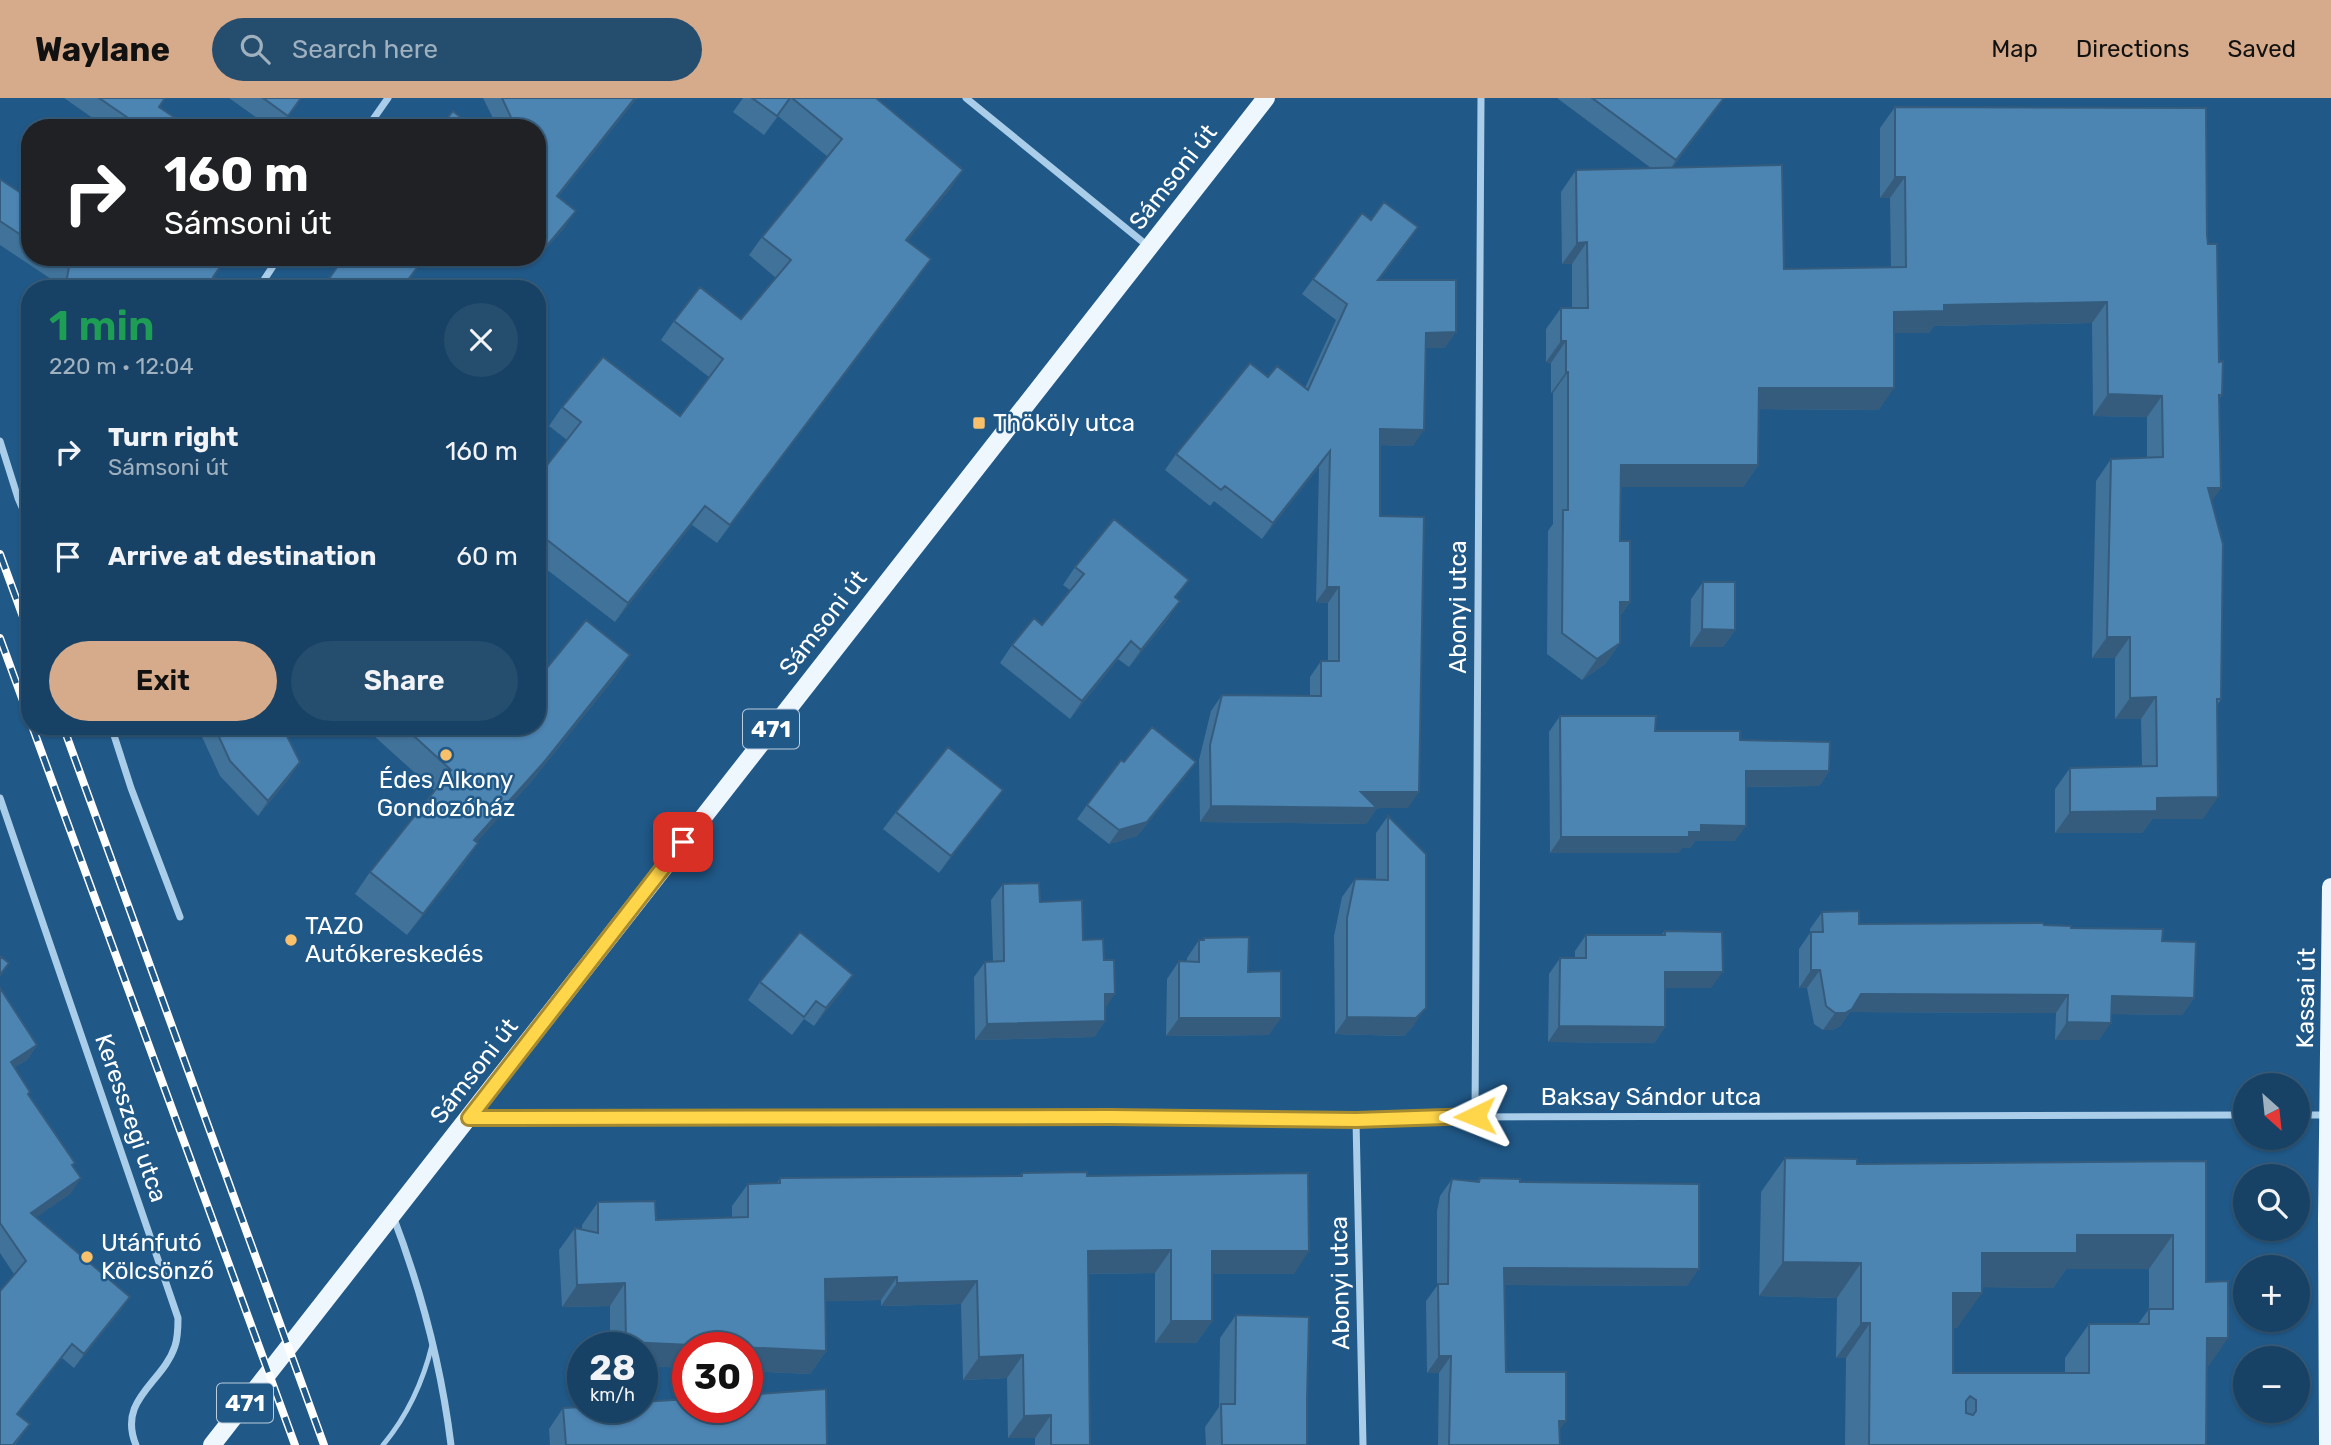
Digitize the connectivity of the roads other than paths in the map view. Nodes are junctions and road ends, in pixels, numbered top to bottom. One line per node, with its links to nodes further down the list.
1 (388, 98): 5 (street)
2 (965, 98): 6 (street)
3 (1266, 98): 6 (main road, Sámsoni út / 471)
4 (1480, 98): 16 (street, Abonyi utca)
5 (374, 119)
6 (1149, 247): 17 (main road, Sámsoni út / 471)
7 (0, 441): 8 (street)
8 (21, 505)
9 (114, 735): 12 (street)
10 (0, 798): 21 (street, Keresszegi utca)
11 (2331, 887): 15 (main road, Kassai út)
12 (180, 917)
13 (2233, 1115): 16 (street, Baksay Sándor utca)
14 (2310, 1115): 15 (street)
15 (2330, 1115): 26 (main road, Kassai út)
16 (1475, 1116): 18 (street, Baksay Sándor utca)
17 (469, 1118): 18 (street, Baksay Sándor utca); 19 (main road, Sámsoni út / 471)
18 (1356, 1120): 25 (street, Abonyi utca)
19 (393, 1214): 20 (street); 22 (main road, Sámsoni út / 471)
20 (433, 1342): 23 (lane); 24 (street)
21 (136, 1445)
22 (212, 1445)
23 (383, 1445)
24 (452, 1445)
25 (1363, 1445)
26 (2328, 1445)

